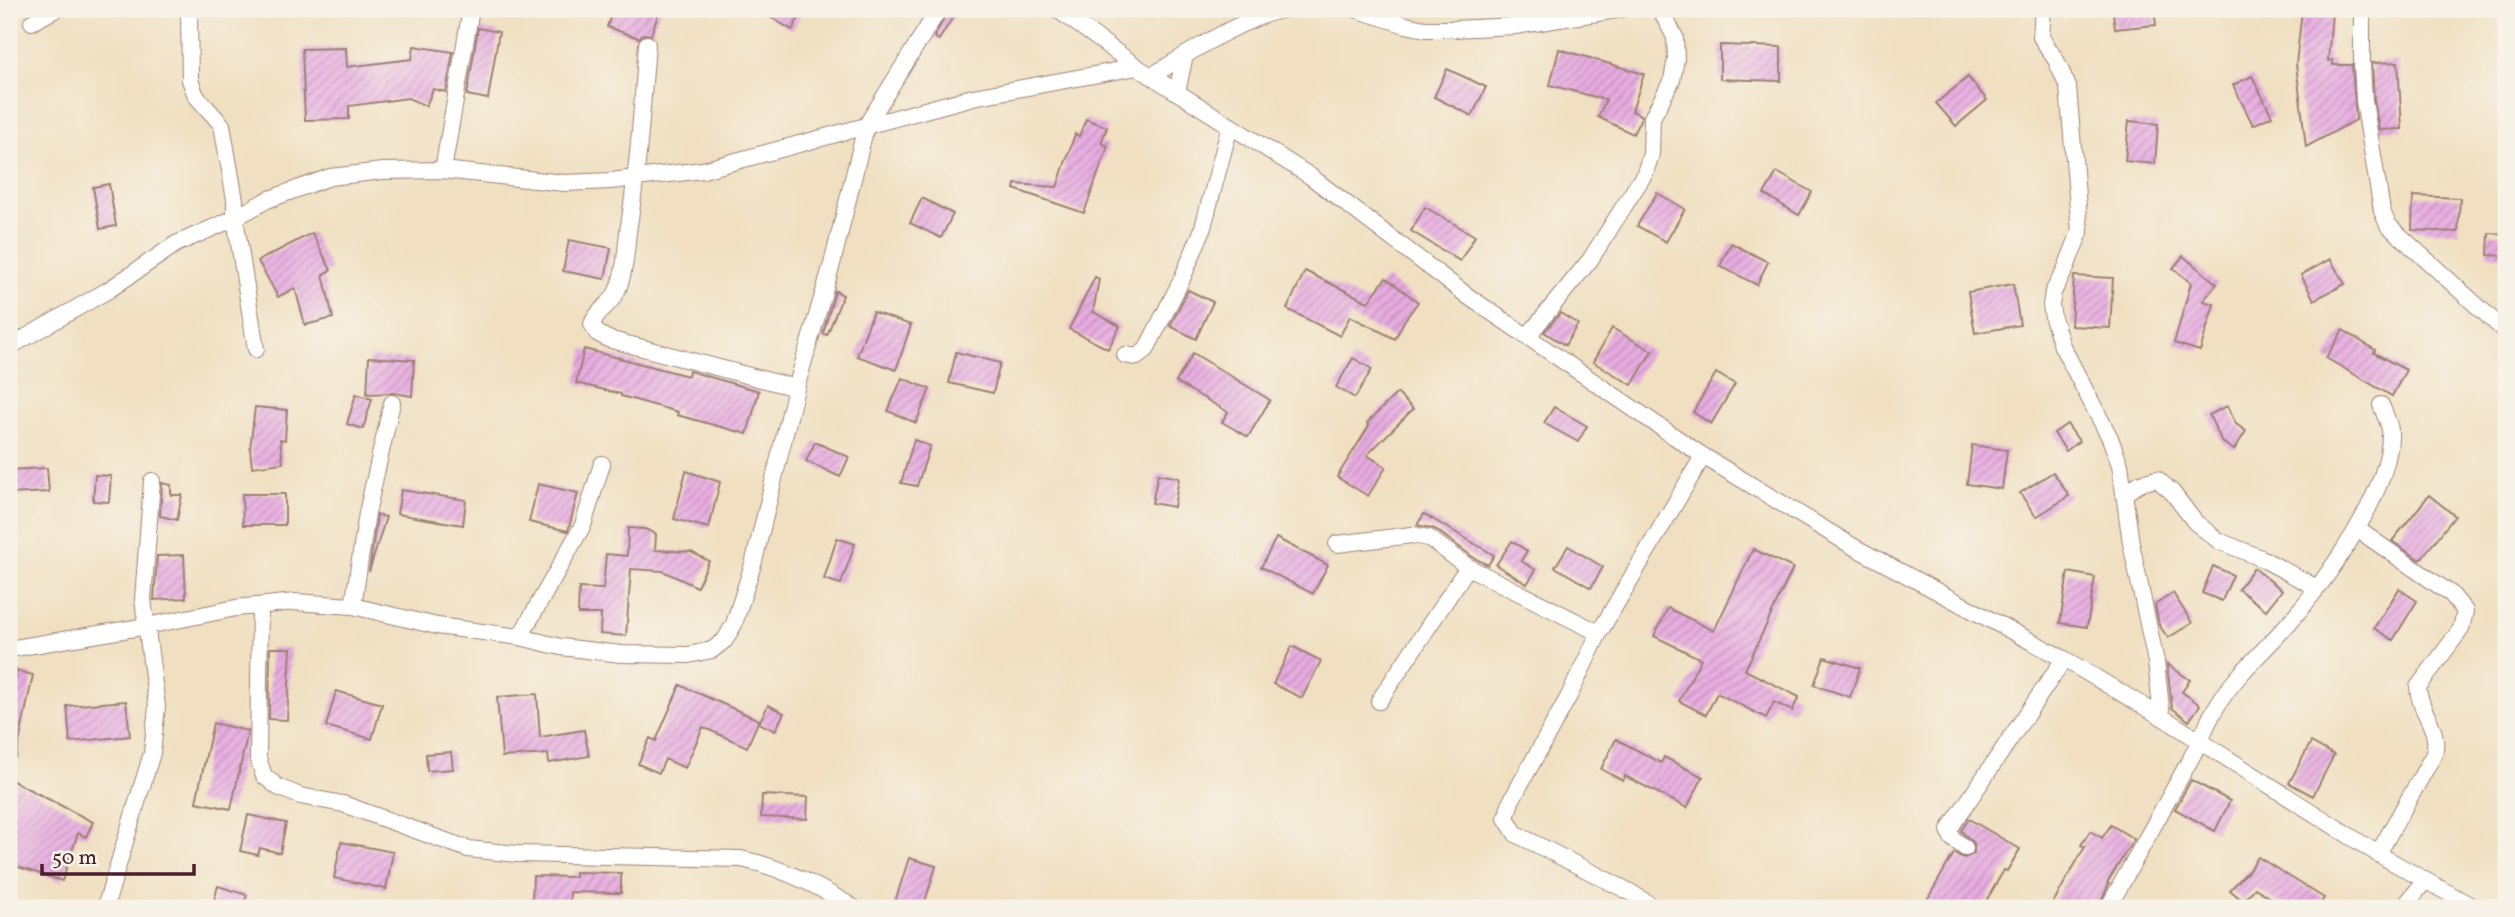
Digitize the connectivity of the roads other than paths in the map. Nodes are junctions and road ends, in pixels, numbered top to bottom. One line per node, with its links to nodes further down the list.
1 (56, 9): 12 (street)
2 (189, 9): 22 (street)
3 (471, 9): 20 (street)
4 (939, 9): 19 (street)
5 (1057, 9): 15 (street)
6 (1286, 9): 14 (street)
7 (1355, 9): 8 (street)
8 (1622, 9)
9 (1660, 9): 24 (street)
10 (2043, 9): 34 (street)
11 (2362, 9): 23 (street)
12 (32, 22)
13 (647, 44): 21 (street)
14 (1185, 55): 16 (street); 17 (street)
15 (1137, 67): 16 (street); 19 (street)
16 (1153, 75): 17 (street)
17 (1177, 92): 18 (street)
18 (1230, 125): 24 (street); 27 (street)
19 (866, 126): 21 (street); 28 (street)
20 (443, 170): 21 (street); 22 (street)
21 (636, 178): 28 (street)
22 (235, 218): 25 (street); 26 (street)
23 (2506, 332)
24 (1527, 337): 31 (street)
25 (9, 347)
26 (256, 349)
27 (1125, 355)
28 (796, 388): 43 (street)
29 (392, 403): 40 (street)
30 (2381, 405): 35 (street)
31 (1703, 456): 42 (street); 45 (street)
32 (602, 464): 43 (street)
33 (152, 481): 41 (street)
34 (2124, 494): 38 (street); 47 (street)
35 (2357, 528): 38 (street); 50 (street)
36 (1337, 544): 37 (street)
37 (1468, 567): 42 (street); 46 (street)
38 (2318, 587): 48 (street)
39 (260, 606): 40 (street); 41 (street); 53 (street)
40 (354, 606): 43 (street)
41 (147, 626): 44 (street); 52 (street)
42 (1598, 633): 54 (street)
43 (520, 637)
44 (9, 649)
45 (2064, 659): 47 (street); 49 (street)
46 (1379, 701)
47 (2162, 717): 48 (street)
48 (2200, 742): 50 (street); 55 (street)
49 (1965, 848)
50 (2378, 854): 51 (street)
51 (2424, 882): 56 (street); 57 (street)
52 (105, 908)
53 (854, 908)
54 (1655, 908)
55 (2108, 908)
56 (2403, 908)
57 (2475, 908)

